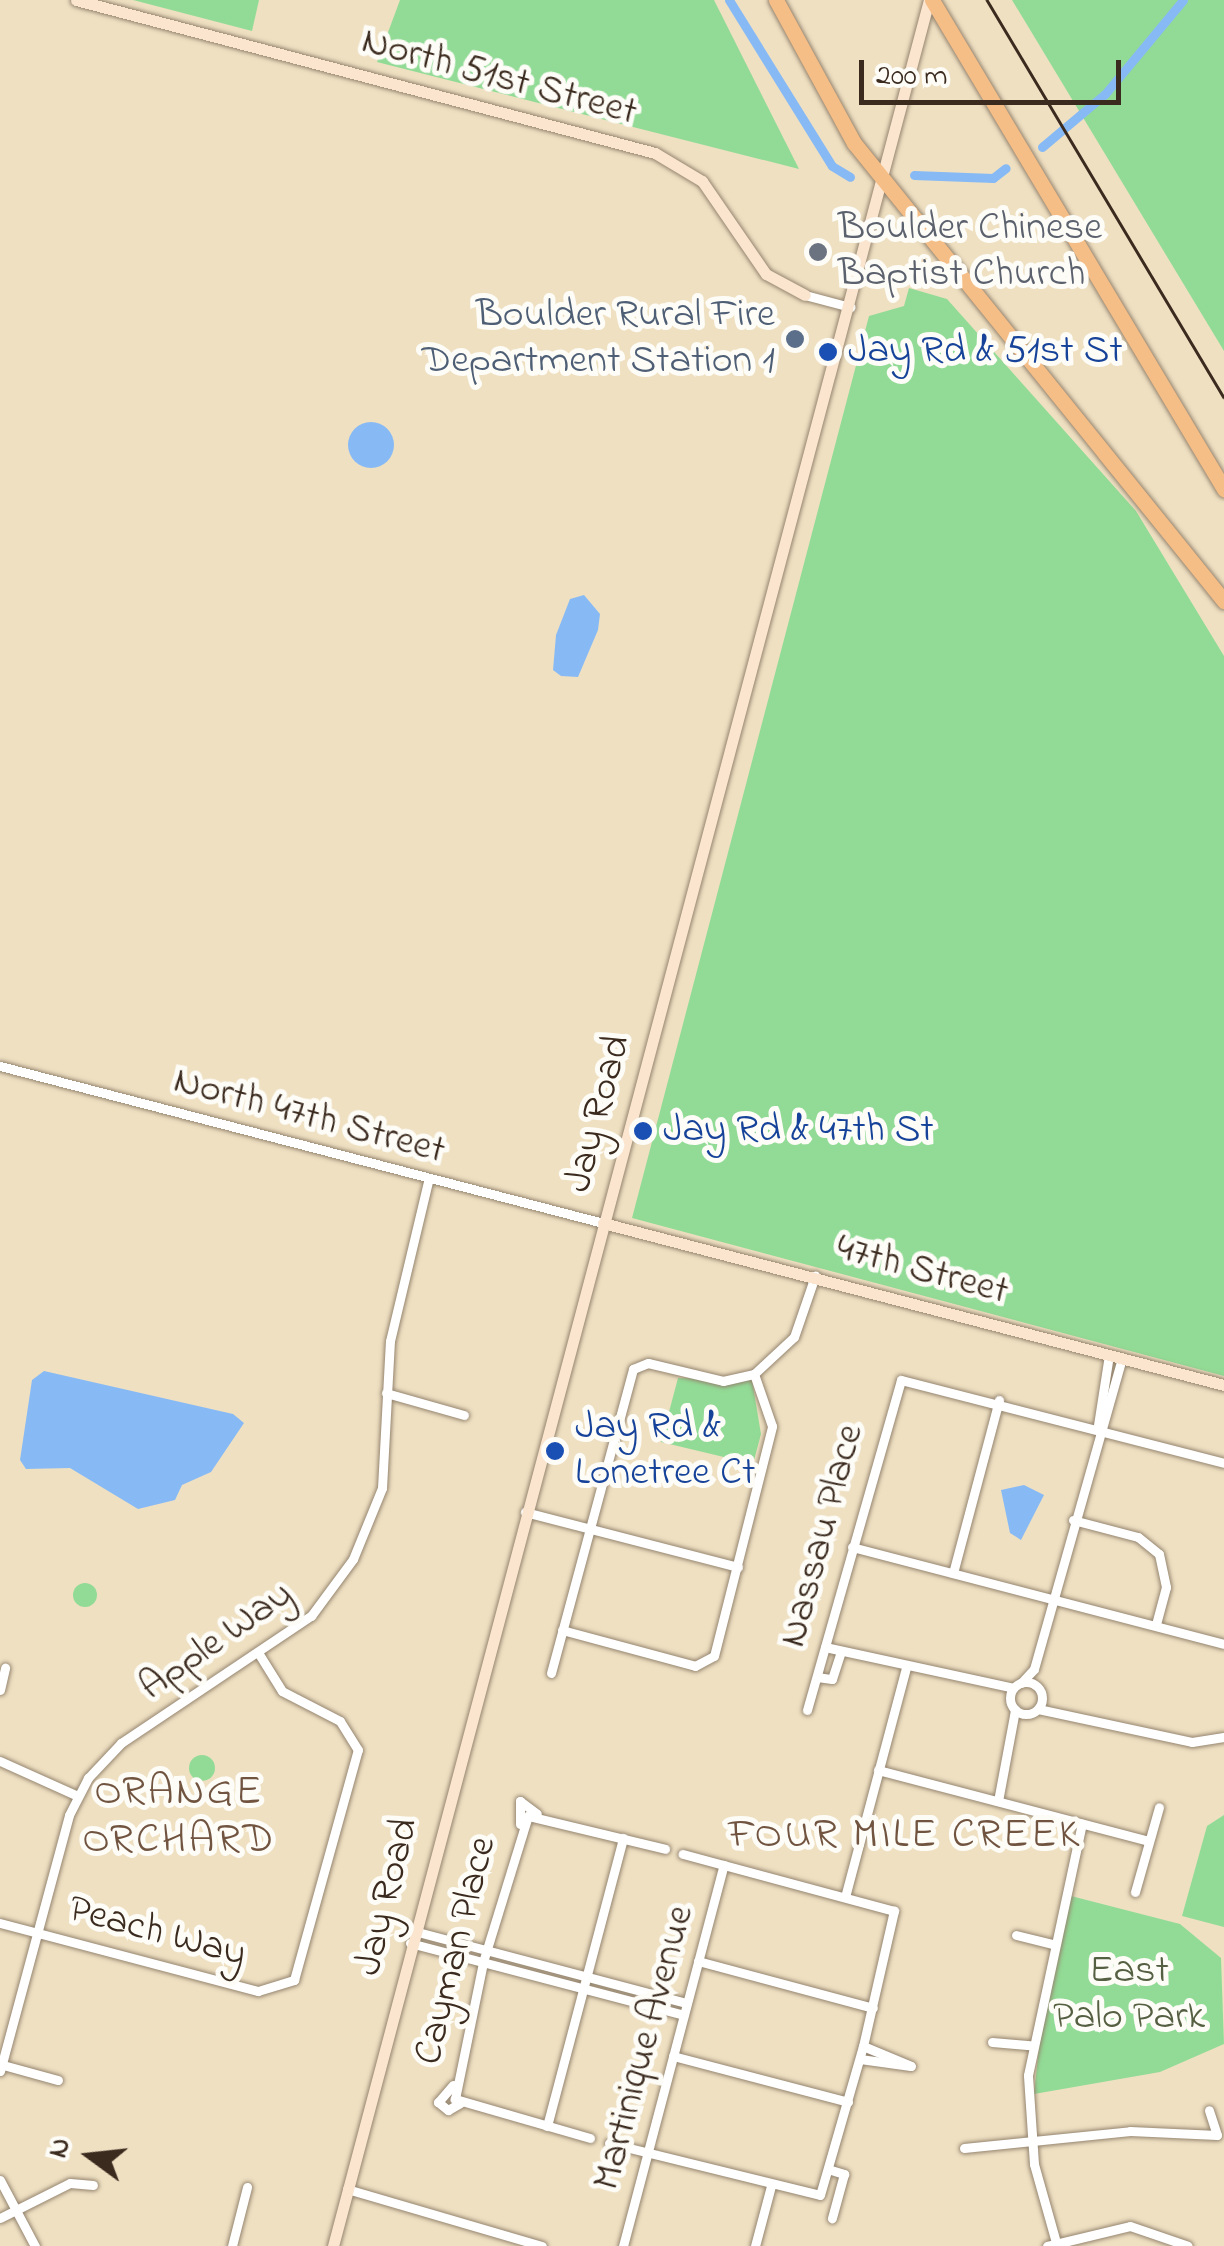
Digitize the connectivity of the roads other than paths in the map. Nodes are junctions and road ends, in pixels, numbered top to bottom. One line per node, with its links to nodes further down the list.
1 (76, 0): 5 (street, North 51st Street)
2 (776, 0): 4 (highway)
3 (931, 0): 4 (street, Jay Road); 7 (highway)
4 (882, 181): 6 (street, Jay Road); 8 (highway)
5 (805, 295): 6 (street, North 51st Street)
6 (850, 307): 11 (street, Jay Road)
7 (1224, 489)
8 (1224, 602)
9 (0, 1066): 10 (street, North 47th Street)
10 (428, 1181): 11 (street, North 47th Street); 16 (street, Apple Way)
11 (603, 1223): 12 (street, 47th Street); 21 (street, Jay Road)
12 (815, 1276): 13 (street, 47th Street); 14 (street)
13 (1116, 1356): 15 (street, 47th Street); 19 (street)
14 (754, 1374): 23 (street); 25 (street)
15 (1224, 1385)
16 (386, 1394): 18 (street); 33 (street, Apple Way)
17 (999, 1400): 19 (street); 24 (street, Nassau Place); 26 (street)
18 (464, 1415)
19 (1098, 1425): 20 (street); 22 (street)
20 (1224, 1463)
21 (525, 1512): 23 (street); 67 (street, Jay Road)
22 (1073, 1520): 27 (street); 28 (street)
23 (590, 1529): 25 (street); 29 (street)
24 (852, 1547): 26 (street); 31 (street, Nassau Place)
25 (738, 1567): 29 (street)
26 (953, 1573): 27 (street)
27 (1052, 1600): 28 (street); 36 (street)
28 (1156, 1626): 30 (street)
29 (562, 1630): 37 (street)
30 (1224, 1644)
31 (825, 1647): 32 (street); 38 (street, Nassau Place)
32 (841, 1651): 34 (street); 38 (street)
33 (259, 1654): 51 (street, Apple Way); 65 (street, Peach Way)
34 (906, 1667): 41 (street); 50 (street)
35 (5, 1668): 40 (street)
36 (1034, 1669): 39 (street); 42 (street)
37 (550, 1673)
38 (817, 1677): 45 (street, Nassau Place)
39 (1018, 1685): 41 (street); 42 (street); 43 (street)
40 (0, 1690)
41 (996, 1690): 43 (street)
42 (1040, 1691): 44 (street); 46 (street)
43 (1013, 1706): 46 (street); 47 (street)
44 (1056, 1706): 46 (street); 48 (street)
45 (807, 1710)
46 (1034, 1711): 47 (street)
47 (1018, 1727): 52 (street)
48 (1224, 1737)
49 (0, 1761): 51 (street)
50 (878, 1770): 52 (street); 63 (street)
51 (78, 1796): 65 (street, Apple Way)
52 (998, 1801): 56 (street)
53 (1158, 1807): 58 (street)
54 (537, 1814): 55 (street); 55 (street); 57 (street)
55 (521, 1823): 69 (street, Cayman Place)
56 (1082, 1824): 58 (street); 68 (street)
57 (623, 1838): 59 (street); 72 (street)
58 (1148, 1841): 62 (street)
59 (665, 1849)
60 (682, 1854): 61 (street)
61 (724, 1864): 63 (street); 70 (street, Martinique Avenue)
62 (1135, 1892)
63 (845, 1896): 75 (street)
64 (0, 1923): 65 (street)
65 (38, 1932): 82 (street, Apple Way)
66 (1016, 1935): 68 (street)
67 (412, 1937): 69 (street); 71 (street); 97 (street, Jay Road)
68 (1052, 1944): 78 (street)
69 (486, 1950): 71 (street, Cayman Place); 72 (street)
70 (698, 1960): 74 (street, Martinique Avenue); 75 (street)
71 (483, 1962): 73 (street); 86 (street, Cayman Place)
72 (586, 1976): 73 (street); 74 (street)
73 (582, 1989): 76 (street); 86 (street)
74 (687, 2003): 76 (street, Martinique Avenue)
75 (873, 2008): 79 (street)
76 (684, 2016): 80 (street, Martinique Avenue)
77 (992, 2042): 78 (street)
78 (1030, 2045): 88 (street)
79 (863, 2046): 81 (street); 81 (street)
80 (673, 2056): 84 (street); 91 (street, Martinique Avenue)
81 (860, 2059): 84 (street)
82 (2, 2068): 83 (street)
83 (58, 2080)
84 (848, 2102): 92 (street)
85 (1209, 2110): 88 (street)
86 (547, 2126): 87 (street)
87 (590, 2138)
88 (1030, 2141): 90 (street); 101 (street)
89 (610, 2143): 91 (street)
90 (964, 2148)
91 (648, 2153): 95 (street); 106 (street, Martinique Avenue)
92 (830, 2170): 95 (street); 100 (street)
93 (0, 2180): 98 (street)
94 (93, 2186): 98 (street)
95 (772, 2186): 107 (street)
96 (247, 2188): 103 (street)
97 (348, 2189): 104 (street, Jay Road); 105 (street)
98 (16, 2210): 99 (street); 102 (street)
99 (0, 2218)
100 (832, 2218)
101 (1053, 2245): 108 (street)
102 (35, 2246)
103 (232, 2246)
104 (333, 2246)
105 (542, 2246)
106 (623, 2246)
107 (755, 2246)
108 (1188, 2246)

